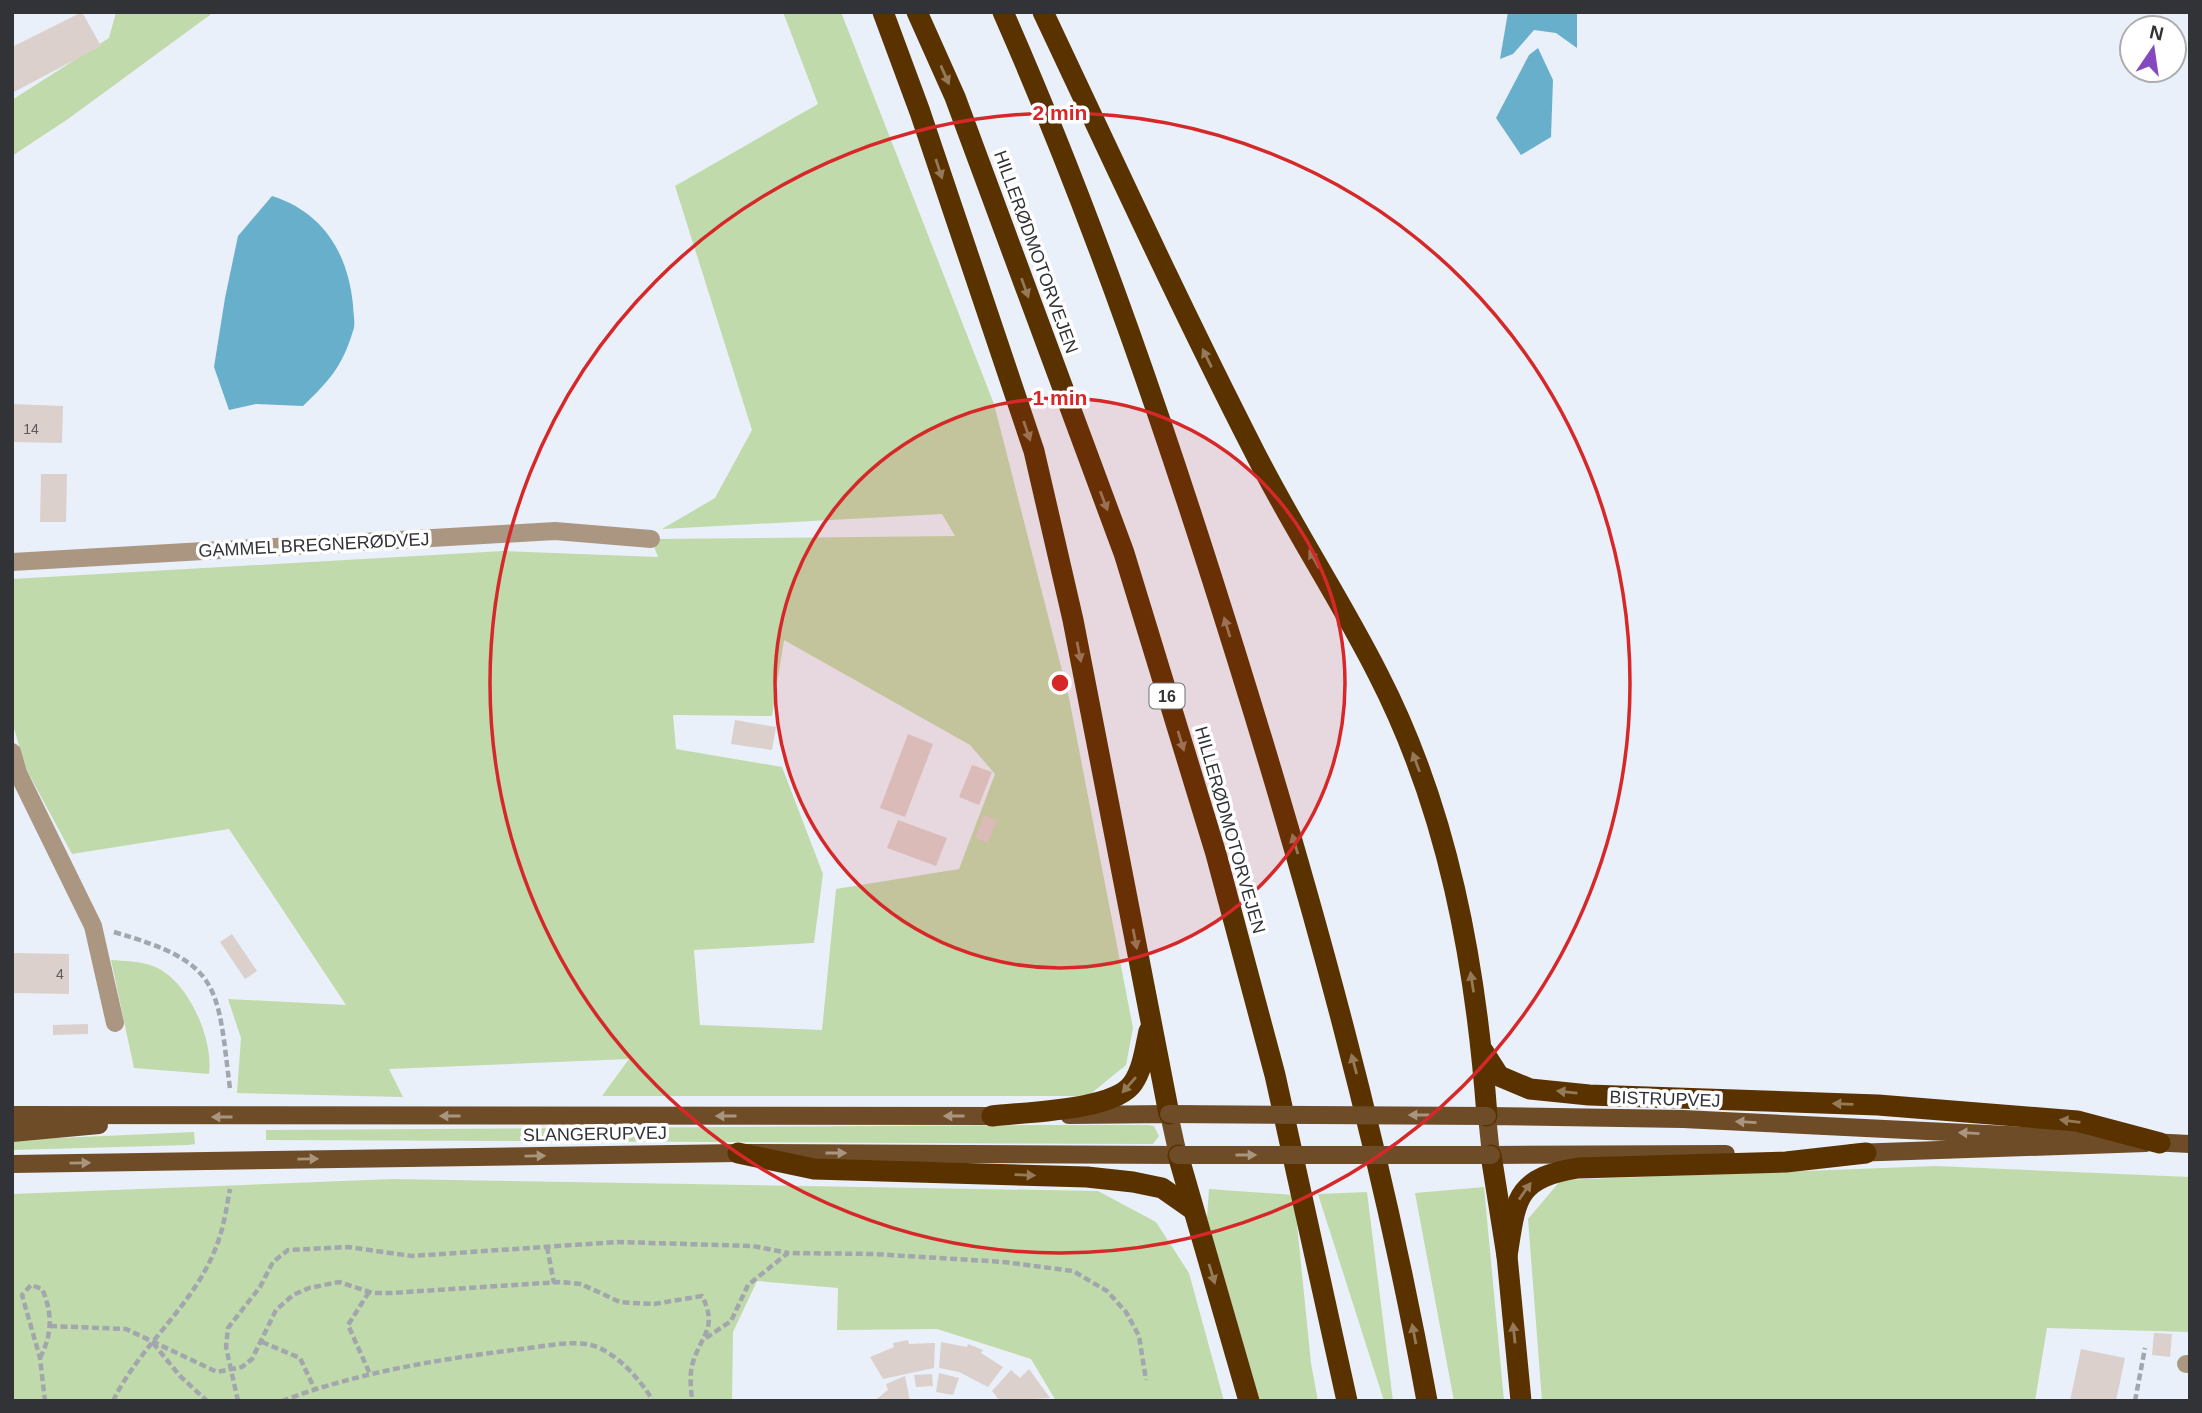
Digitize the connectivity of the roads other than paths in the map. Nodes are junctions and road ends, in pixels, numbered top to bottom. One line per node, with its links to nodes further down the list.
1 (883, 12): 8 (highway, one-way to 8)
2 (918, 12): 27 (highway, HILLERØDMOTORVEJEN / 16, one-way to 27)
3 (1003, 12): 28 (highway, one-way to 3)
4 (1044, 12): 10 (highway, one-way to 4)
5 (651, 539): 6 (street, GAMMEL BREGNERØDVEJ)
6 (12, 562)
7 (12, 752): 9 (street)
8 (1151, 1022): 11 (highway); 13 (highway, one-way to 13)
9 (115, 1023)
10 (1482, 1049): 14 (highway); 17 (highway, one-way to 10)
11 (1169, 1114): 13 (main road, SLANGERUPVEJ); 14 (main road, BISTRUPVEJ, one-way to 11, bridge); 21 (main road)
12 (12, 1115): 15 (main road, SLANGERUPVEJ)
13 (992, 1116): 15 (main road, SLANGERUPVEJ, one-way to 15)
14 (1487, 1116): 17 (main road, BISTRUPVEJ, one-way to 14); 22 (main road)
15 (155, 1117): 16 (main road)
16 (12, 1133)
17 (2160, 1143): 18 (main road, BISTRUPVEJ); 20 (main road, BISTRUPVEJ)
18 (2190, 1144)
19 (738, 1153): 21 (main road, SLANGERUPVEJ, one-way to 21); 23 (main road, SLANGERUPVEJ, one-way to 19); 24 (highway, one-way to 24)
20 (1866, 1153): 22 (main road, BISTRUPVEJ); 25 (highway, one-way to 20)
21 (1178, 1155): 22 (main road, BISTRUPVEJ, one-way to 22, bridge); 24 (highway)
22 (1491, 1155): 25 (highway)
23 (12, 1164)
24 (1192, 1209): 26 (highway, one-way to 26)
25 (1507, 1256): 29 (highway, one-way to 25)
26 (1250, 1401)
27 (1347, 1401)
28 (1427, 1401)
29 (1521, 1401)

